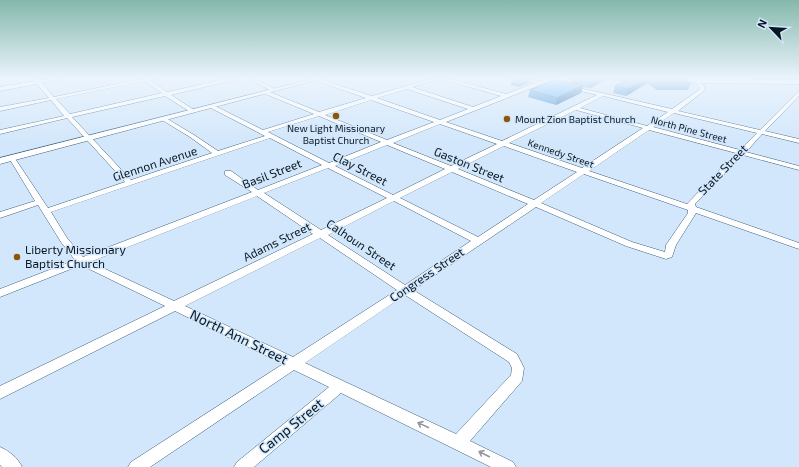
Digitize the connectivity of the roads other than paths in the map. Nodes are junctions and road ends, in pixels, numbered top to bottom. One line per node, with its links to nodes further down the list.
1 (46, 100): 18 (street)
2 (55, 100): 22 (street)
3 (140, 100): 22 (street)
4 (175, 100): 19 (street)
5 (235, 100): 15 (main road)
6 (284, 100): 21 (street, Gaston Street)
7 (365, 100): 21 (street)
8 (376, 100): 24 (street, Kennedy Street)
9 (445, 100): 17 (street)
10 (496, 100): 17 (street, Basil Street)
11 (591, 100): 16 (street)
12 (627, 100): 20 (street)
13 (689, 100): 20 (street, Congress Street)
14 (792, 100): 28 (street, State Street)
15 (211, 106): 19 (main road); 27 (street, Clay Street)
16 (575, 108): 25 (street, North Pine Street); 33 (street, Adams Street)
17 (473, 109): 24 (street, Basil Street)
18 (0, 110)
19 (192, 111): 23 (main road)
20 (674, 111): 25 (street, Congress Street); 28 (street)
21 (318, 114): 27 (street); 32 (street, Gaston Street)
22 (68, 116): 26 (street); 30 (street)
23 (164, 119): 30 (main road); 35 (street)
24 (441, 122): 32 (street, Basil Street); 33 (street, Kennedy Street)
25 (649, 128): 34 (street, North Pine Street); 41 (street, Congress Street)
26 (0, 132)
27 (262, 132): 29 (street, Clay Street)
28 (761, 132): 31 (street); 34 (street, State Street)
29 (271, 136): 35 (street, Glennon Avenue); 38 (street, Clay Street)
30 (86, 138): 36 (main road); 43 (street)
31 (799, 141)
32 (388, 143): 38 (street, Basil Street); 40 (street, Gaston Street)
33 (502, 143): 40 (street, Adams Street); 41 (street, Kennedy Street)
34 (740, 153): 39 (street, North Pine Street); 48 (street, State Street)
35 (217, 154): 43 (street, Glennon Avenue)
36 (12, 158): 37 (main road); 46 (street, North Ann Street)
37 (0, 161)
38 (329, 165): 44 (street, Basil Street); 45 (street, Clay Street)
39 (799, 168)
40 (451, 169): 45 (street, Adams Street); 47 (street, Gaston Street)
41 (584, 171): 47 (street, Congress Street); 48 (street, Kennedy Street)
42 (228, 173): 44 (street, Calhoun Street)
43 (130, 184): 49 (street, Glennon Avenue)
44 (258, 192): 51 (street, Calhoun Street); 55 (street, Basil Street)
45 (393, 198): 51 (street, Adams Street); 52 (street, Clay Street)
46 (40, 202): 49 (street, North Ann Street); 50 (street)
47 (535, 204): 52 (street, Congress Street); 54 (street, Gaston Street)
48 (691, 208): 53 (street, Kennedy Street); 54 (street, State Street)
49 (46, 211): 55 (street, North Ann Street)
50 (0, 215)
51 (321, 234): 56 (street, Calhoun Street); 58 (street, Adams Street)
52 (479, 241): 56 (street, Congress Street)
53 (799, 246)
54 (666, 256)
55 (81, 261): 57 (street, Basil Street); 58 (street, North Ann Street)
56 (405, 290): 59 (street, Congress Street); 62 (street, Calhoun Street)
57 (0, 293)
58 (175, 306): 59 (street, North Ann Street); 61 (street, Adams Street)
59 (295, 363): 60 (street, North Ann Street); 65 (street, Congress Street)
60 (340, 386): 62 (street, North Ann Street, one-way to 60); 66 (street, Camp Street)
61 (0, 393)
62 (459, 442): 67 (street, North Ann Street, one-way to 62)
63 (0, 455): 64 (street)
64 (14, 467)
65 (136, 467)
66 (242, 467)
67 (508, 467)

